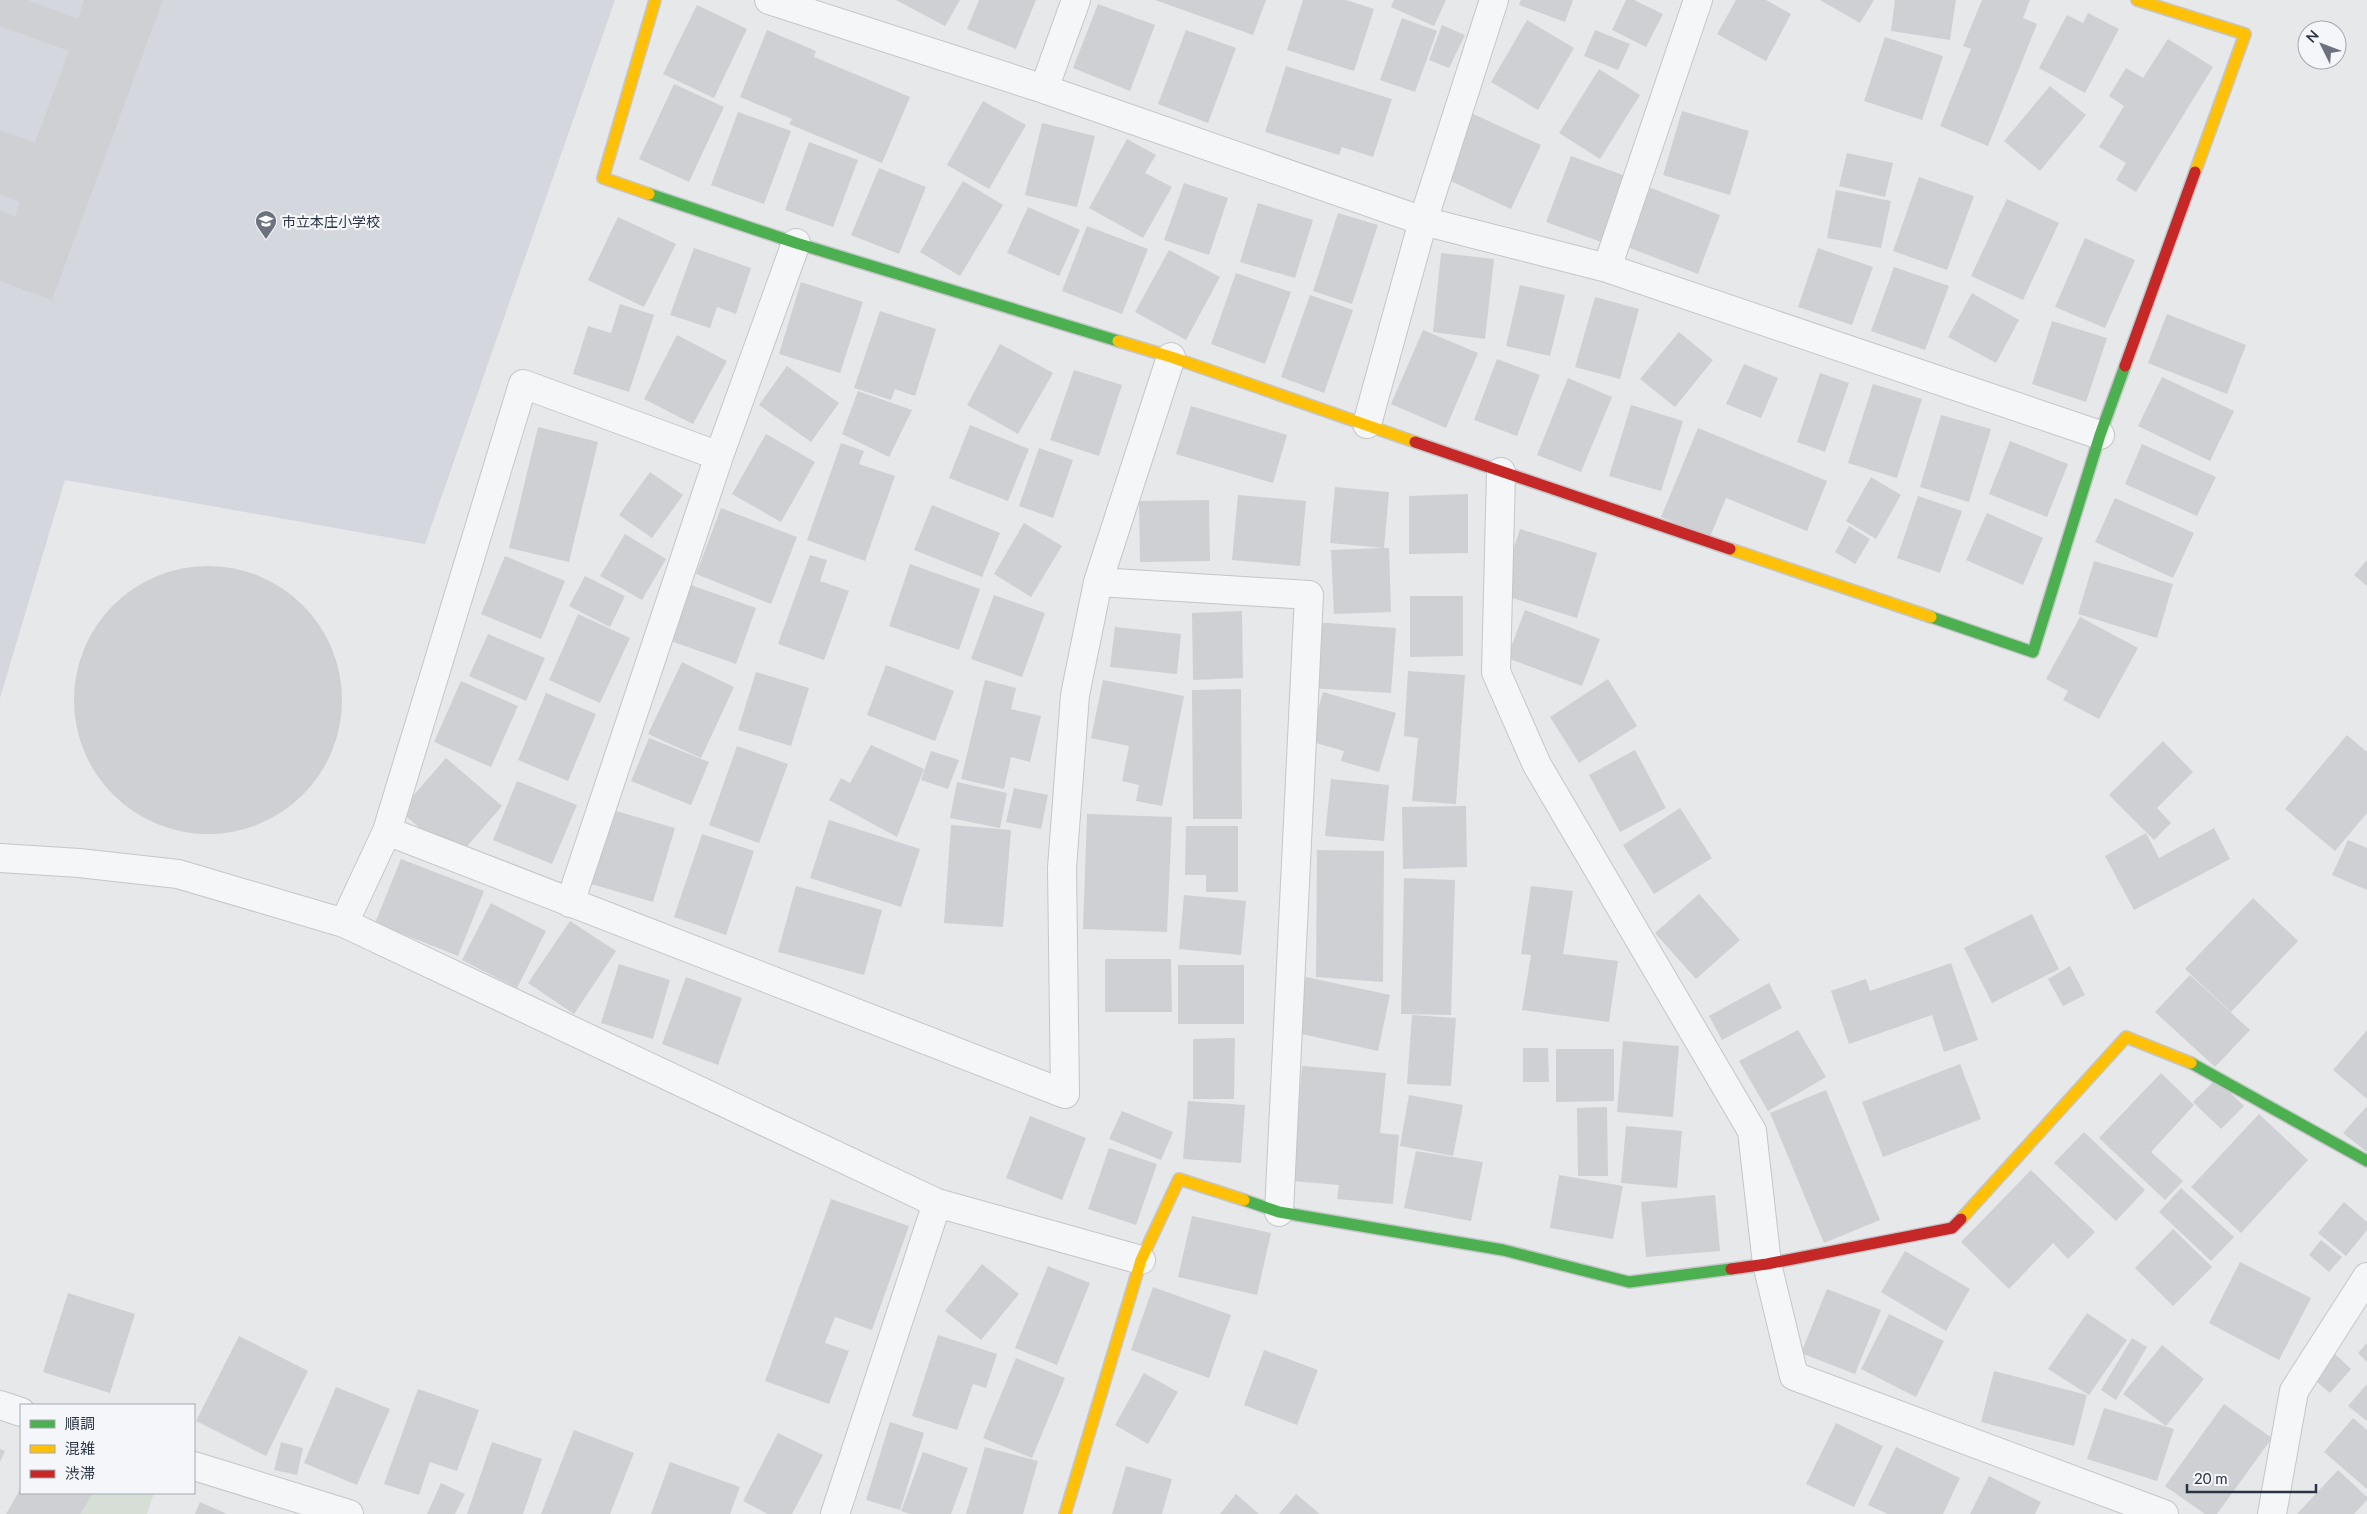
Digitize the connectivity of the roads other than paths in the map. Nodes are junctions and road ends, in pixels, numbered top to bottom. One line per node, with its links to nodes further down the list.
1 (655, 0): 9 (street)
2 (769, 0): 7 (street)
3 (1076, 0): 7 (street)
4 (1494, 0): 8 (street)
5 (1698, 0): 10 (street)
6 (2137, 0): 13 (street)
7 (1044, 89): 8 (street)
8 (1423, 221): 10 (street); 12 (street)
9 (796, 243): 11 (street); 14 (street)
10 (1607, 268): 13 (street)
11 (1171, 358): 12 (street); 16 (street)
12 (1367, 424): 15 (street)
13 (2100, 435): 15 (street)
14 (719, 456): 17 (street); 19 (street)
15 (1501, 472): 25 (street)
16 (1098, 582): 19 (street); 23 (street)
17 (387, 831): 19 (street); 20 (street)
18 (0, 858): 20 (street)
19 (570, 903)
20 (344, 923): 22 (street)
21 (2367, 1161): 25 (street)
22 (937, 1203): 24 (street); 31 (street)
23 (1279, 1212): 24 (street); 25 (street)
24 (1141, 1260): 32 (street)
25 (1767, 1264): 33 (street)
26 (2367, 1277): 34 (street)
27 (0, 1405): 28 (street)
28 (20, 1412)
29 (195, 1466): 30 (street)
30 (349, 1514)
31 (835, 1514)
32 (1064, 1514)
33 (2164, 1514)
34 (2272, 1514)

